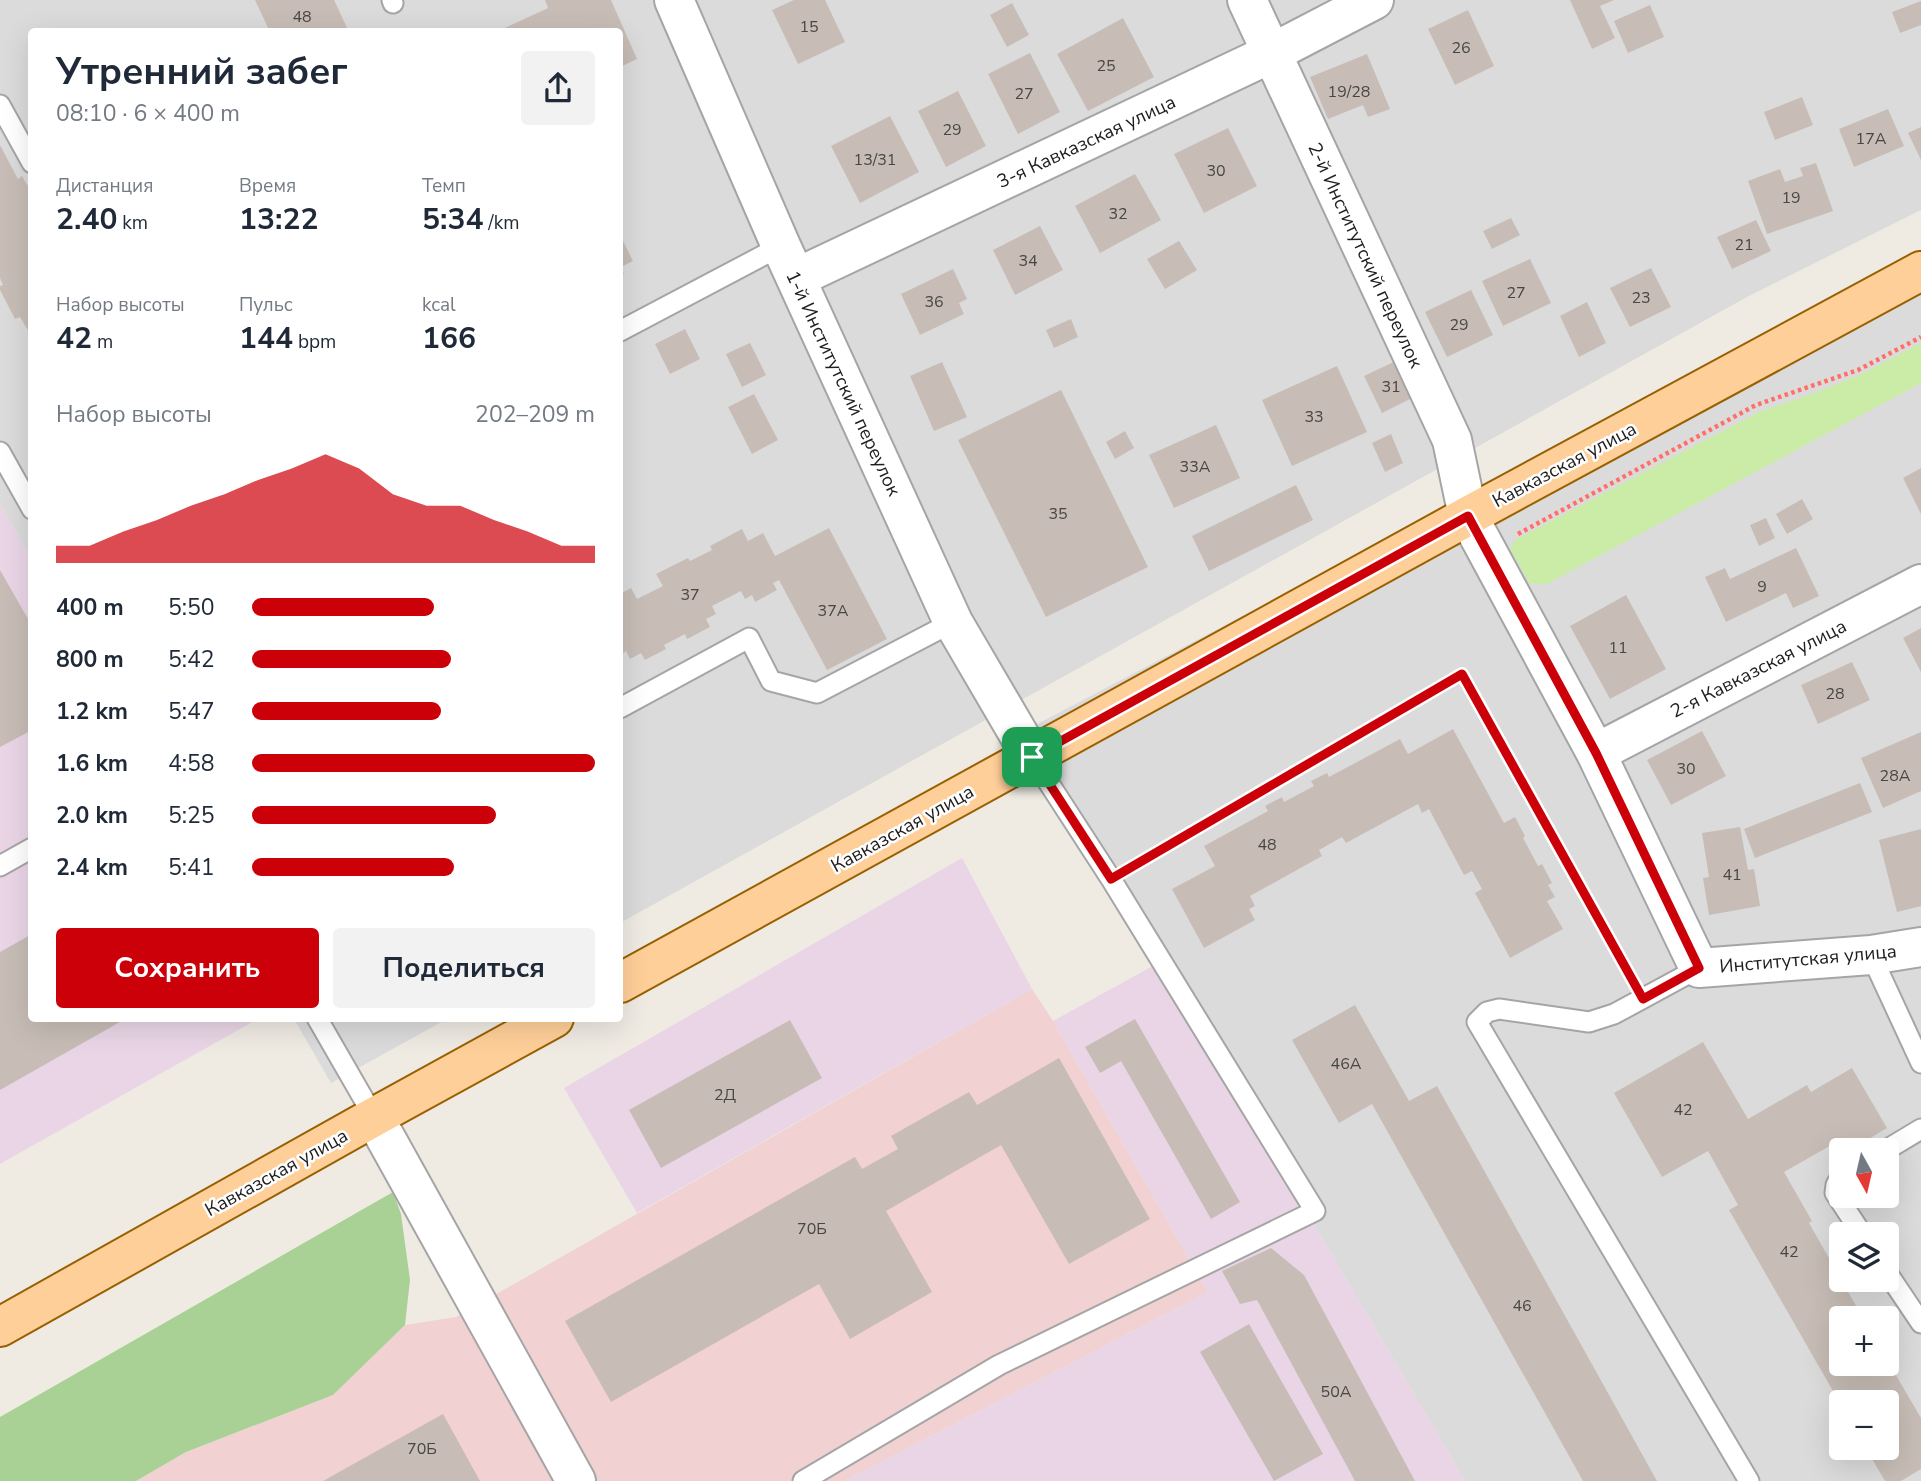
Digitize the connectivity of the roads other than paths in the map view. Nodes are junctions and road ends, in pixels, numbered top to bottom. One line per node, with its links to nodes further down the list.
1 (674, 0): 7 (street, 1-й Институтский переулок)
2 (1247, 0): 4 (street, 2-й Институтский переулок)
3 (1374, 0): 4 (street, 3-я Кавказская улица)
4 (1272, 53): 7 (street, 3-я Кавказская улица); 12 (street, 2-й Институтский переулок)
5 (0, 104): 6 (lane)
6 (28, 156)
7 (788, 262): 9 (lane); 14 (street, 1-й Институтский переулок)
8 (1921, 271): 12 (main road, Кавказская улица)
9 (623, 330)
10 (0, 452): 11 (lane)
11 (28, 502)
12 (1468, 516): 16 (street, Институтская улица); 17 (main road, Кавказская улица)
13 (1921, 584): 16 (street, 2-я Кавказская улица)
14 (953, 622): 15 (lane); 17 (street, 1-й Институтский переулок)
15 (623, 706)
16 (1596, 753): 22 (street, Институтская улица)
17 (1032, 757): 23 (main road, Кавказская улица); 33 (lane)
18 (28, 850): 19 (lane)
19 (0, 866)
20 (1921, 947): 21 (street, Институтская улица)
21 (1871, 955): 22 (street, Институтская улица); 26 (lane)
22 (1699, 968): 35 (lane)
23 (623, 981)
24 (319, 1022): 27 (lane)
25 (547, 1022): 27 (main road, Кавказская улица)
26 (1921, 1063)
27 (374, 1117): 32 (main road, Кавказская улица); 34 (street)
28 (1921, 1129): 29 (lane)
29 (1899, 1142)
30 (1899, 1290): 31 (lane)
31 (1921, 1323)
32 (0, 1328)
33 (815, 1478)
34 (576, 1481)
35 (1749, 1481)

